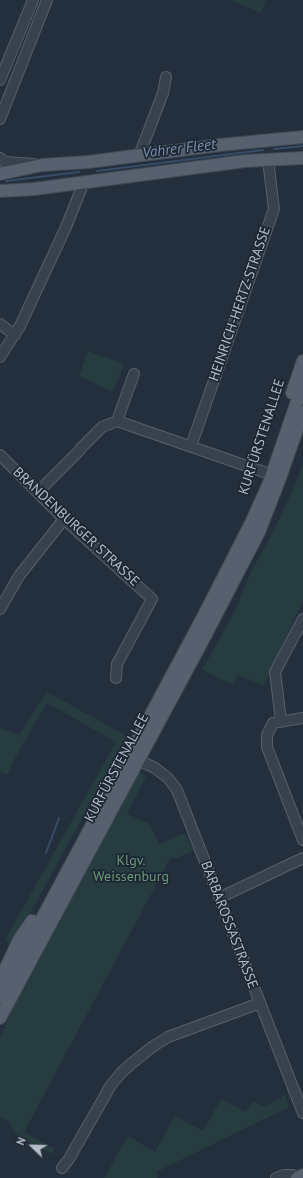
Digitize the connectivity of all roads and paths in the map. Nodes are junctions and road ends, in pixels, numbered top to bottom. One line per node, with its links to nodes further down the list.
1 (33, 0): 3 (street)
2 (47, 0): 4 (street)
3 (9, 61): 4 (street); 6 (street)
4 (21, 66): 7 (street)
5 (166, 77): 10 (street)
6 (0, 80)
7 (0, 119)
8 (303, 137): 9 (main road)
9 (267, 150): 10 (main road); 12 (main road); 16 (main road); 27 (street, HEINRICH-HERTZ-STRASSE)
10 (139, 156): 13 (main road)
11 (0, 158): 14 (street)
12 (303, 158)
13 (88, 162): 14 (main road); 16 (main road)
14 (42, 165): 15 (main road)
15 (0, 174)
16 (84, 182): 17 (main road); 19 (street)
17 (0, 191)
18 (0, 324): 19 (street)
19 (15, 335): 20 (street)
20 (0, 357)
21 (303, 361): 29 (main road, KURFÜRSTENALLEE)
22 (134, 374): 25 (street)
23 (303, 384): 32 (main road, KURFÜRSTENALLEE)
24 (303, 412): 32 (main road, KURFÜRSTENALLEE)
25 (117, 421): 27 (street); 30 (street)
26 (303, 437): 32 (main road, KURFÜRSTENALLEE)
27 (191, 446): 29 (street)
28 (0, 455): 30 (street, BRANDENBURGER STRASSE)
29 (264, 472): 32 (main road, KURFÜRSTENALLEE)
30 (38, 492): 31 (street, BRANDENBURGER STRASSE)
31 (64, 519): 33 (street); 35 (street, BRANDENBURGER STRASSE)
32 (255, 528): 38 (main road, KURFÜRSTENALLEE); 41 (main road, KURFÜRSTENALLEE)
33 (0, 609)
34 (303, 619): 37 (street)
35 (116, 678)
36 (303, 718): 37 (street)
37 (281, 721): 39 (street)
38 (138, 760): 42 (street, BARBAROSSASTRASSE); 46 (main road, KURFÜRSTENALLEE)
39 (303, 840)
40 (303, 858): 42 (street)
41 (60, 883): 43 (main road, KURFÜRSTENALLEE); 44 (main road, KURFÜRSTENALLEE)
42 (219, 898): 45 (street, BARBAROSSASTRASSE)
43 (0, 980)
44 (0, 996)
45 (260, 1003): 47 (street, BARBAROSSASTRASSE); 48 (street)
46 (0, 1018)
47 (302, 1108)
48 (62, 1168)
49 (299, 1177): 50 (street)
50 (276, 1178)

